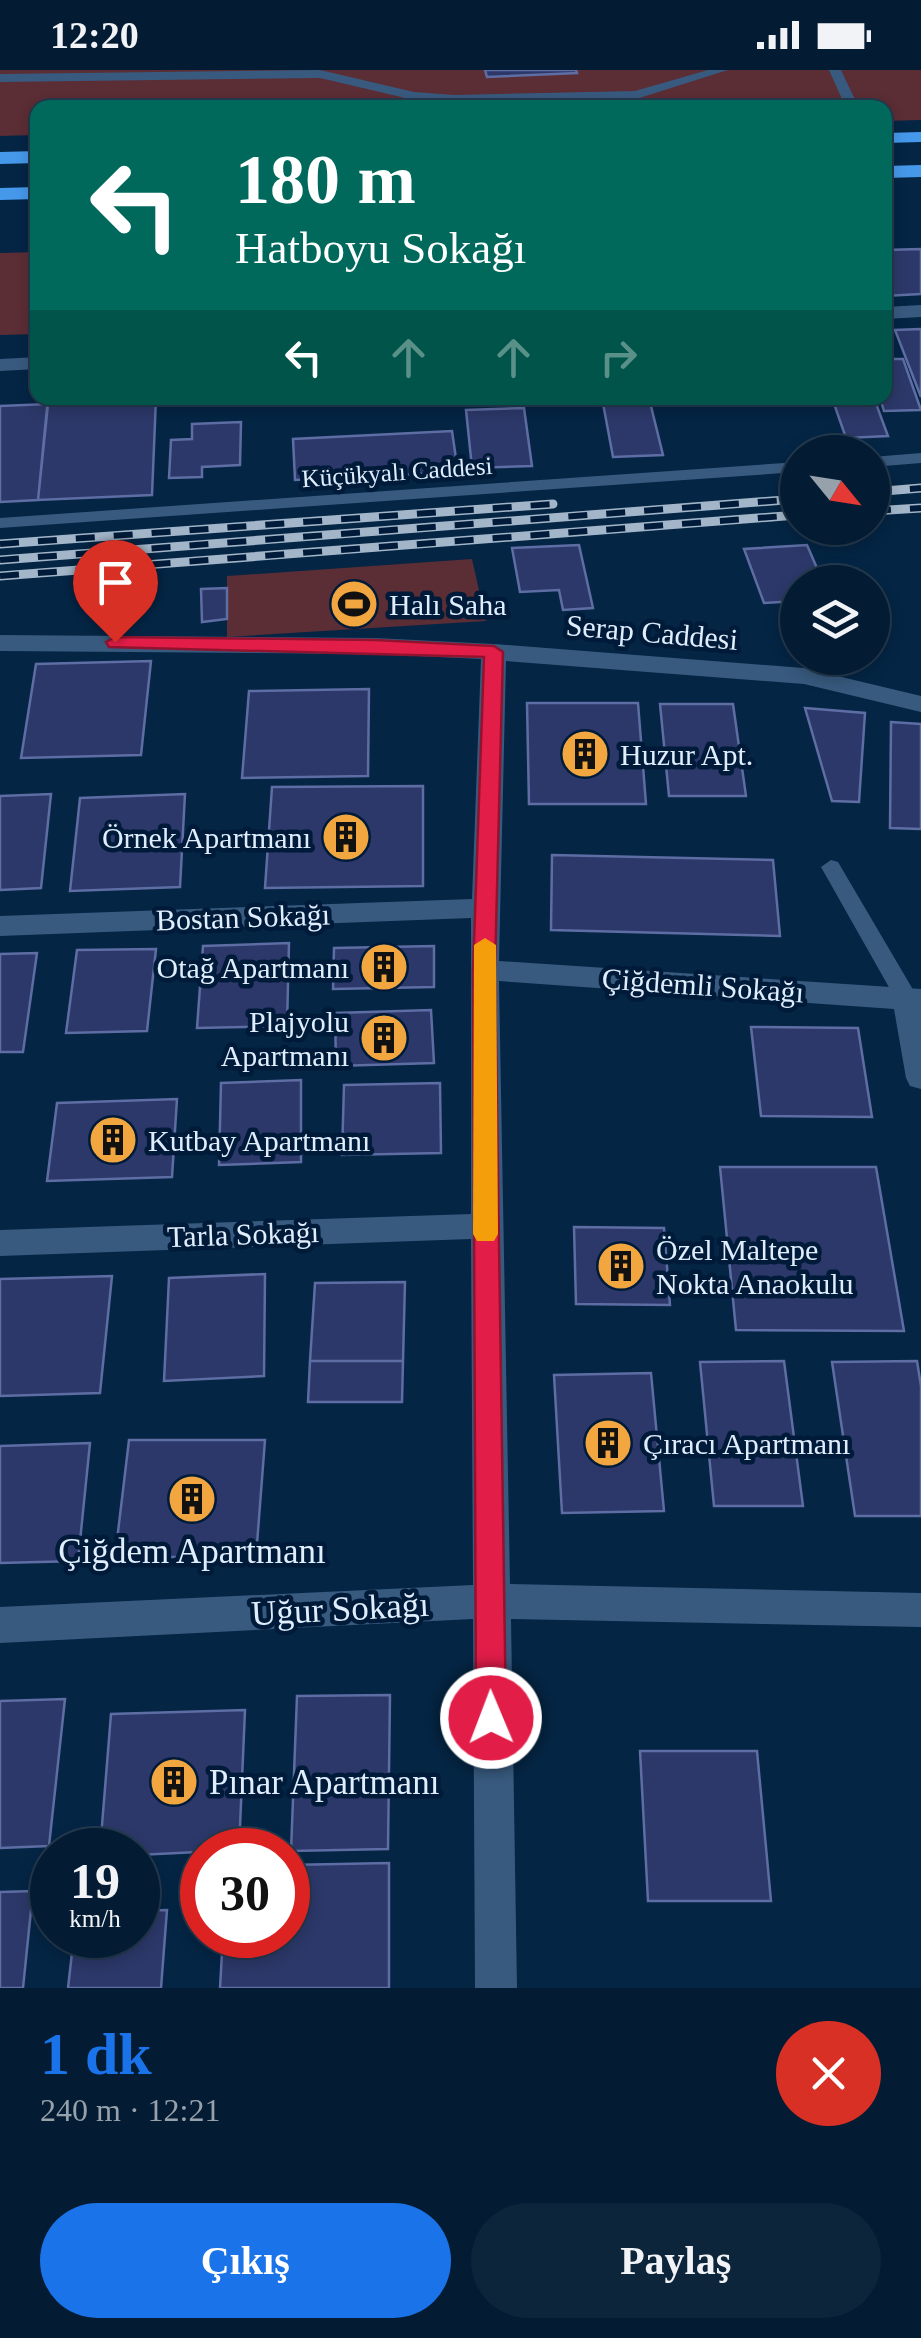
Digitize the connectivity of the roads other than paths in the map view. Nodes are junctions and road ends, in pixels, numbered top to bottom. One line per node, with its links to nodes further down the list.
1 (722, 70): 3 (lane)
2 (835, 70): 4 (lane)
3 (0, 78)
4 (849, 100)
5 (921, 137): 6 (highway)
6 (892, 138)
7 (30, 157): 8 (highway)
8 (0, 158)
9 (921, 171): 10 (highway)
10 (892, 172)
11 (30, 193): 12 (highway)
12 (5, 194)
13 (921, 311): 14 (street)
14 (892, 313)
15 (921, 320): 16 (street)
16 (892, 322)
17 (30, 363): 18 (street)
18 (0, 365)
19 (921, 458): 20 (lane)
20 (890, 461)
21 (780, 469): 22 (lane, Küçükyalı Caddesi)
22 (0, 524)
23 (0, 643): 24 (street, Serap Caddesi)
24 (494, 652): 25 (street, Serap Caddesi); 27 (street)
25 (921, 704)
26 (831, 867): 30 (lane)
27 (485, 908): 28 (street, Bostan Sokağı); 29 (street)
28 (0, 926)
29 (484, 970): 30 (street, Çiğdemli Sokağı); 32 (street)
30 (914, 1000): 31 (street)
31 (921, 1078)
32 (485, 1226): 33 (street, Tarla Sokağı); 34 (street)
33 (0, 1243)
34 (489, 1602): 35 (street, Uğur Sokağı); 36 (street, Uğur Sokağı); 37 (street)
35 (921, 1610)
36 (0, 1625)
37 (496, 1988)

